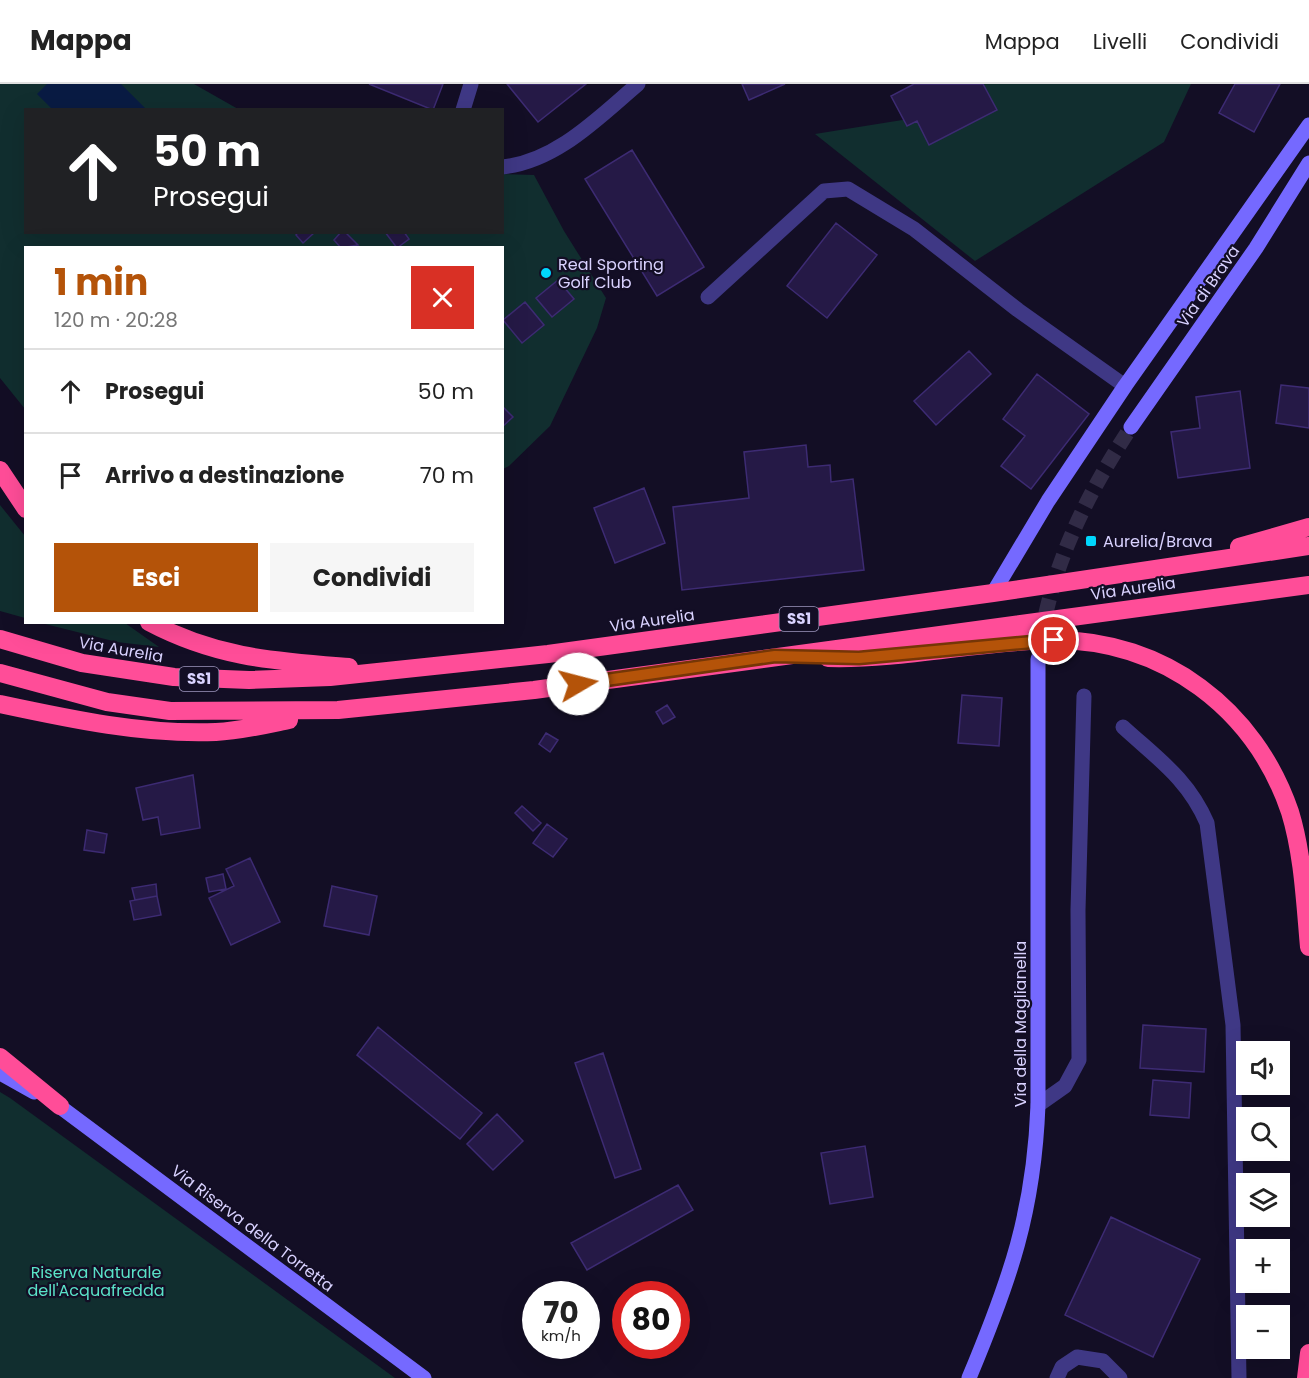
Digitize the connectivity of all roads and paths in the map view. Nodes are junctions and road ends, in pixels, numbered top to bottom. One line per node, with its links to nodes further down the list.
1 (471, 84): 3 (lane)
2 (638, 84): 6 (lane)
3 (464, 108)
4 (1309, 125): 8 (street)
5 (1309, 163): 9 (street, Via di Brava)
6 (504, 167)
7 (708, 297): 8 (lane)
8 (1125, 386): 16 (street)
9 (1131, 427)
10 (0, 470): 11 (highway)
11 (24, 506)
12 (1309, 527): 14 (highway)
13 (1309, 546): 14 (highway, Via Aurelia / SS1)
14 (1196, 563): 16 (highway, Via Aurelia / SS1)
15 (1309, 585): 19 (highway, Via Aurelia / SS1)
16 (993, 593): 21 (highway, Via Aurelia / SS1)
17 (153, 624): 21 (highway)
18 (0, 639): 21 (highway, Via Aurelia / SS1)
19 (775, 656): 25 (highway, Via Aurelia / SS1); 27 (highway)
20 (1038, 659): 31 (street, Via della Maglianella)
21 (401, 671)
22 (0, 673): 25 (highway, Via Aurelia / SS1)
23 (1084, 696): 31 (lane)
24 (0, 704): 25 (highway)
25 (338, 710)
26 (1123, 727): 38 (lane)
27 (1309, 947)
28 (0, 1057): 32 (highway)
29 (0, 1066): 32 (street)
30 (0, 1073): 32 (street)
31 (1038, 1105): 35 (street, Via della Maglianella)
32 (60, 1106): 34 (street, Via Riserva della Torretta)
33 (1309, 1353): 39 (highway)
34 (424, 1378)
35 (969, 1378)
36 (1058, 1378): 37 (lane)
37 (1120, 1378)
38 (1239, 1378)
39 (1306, 1378)

